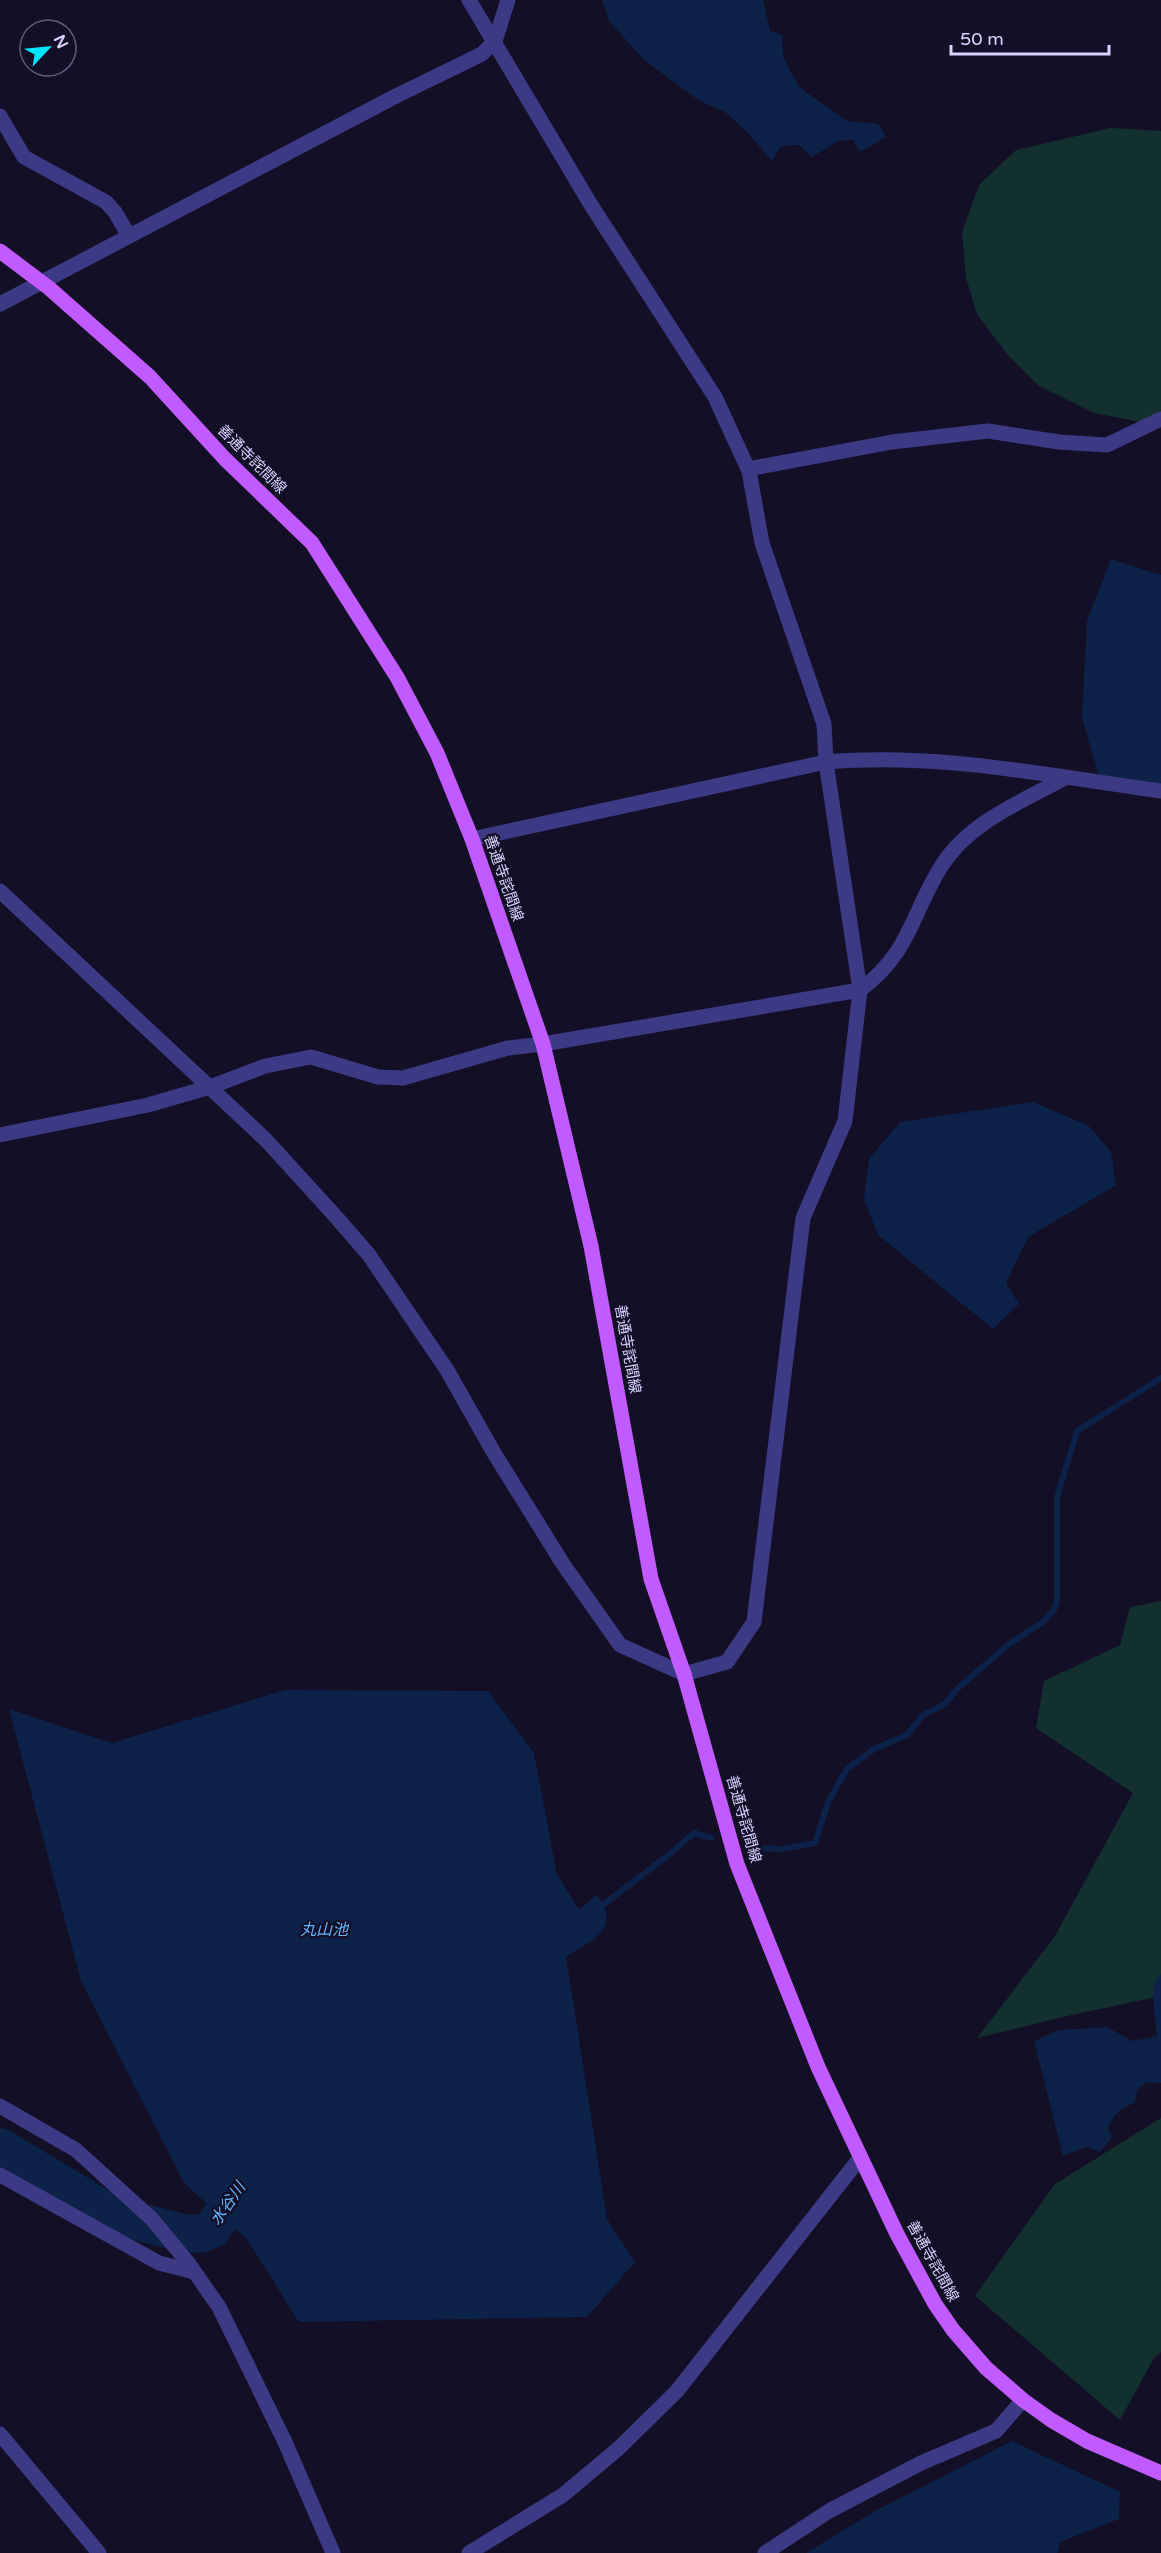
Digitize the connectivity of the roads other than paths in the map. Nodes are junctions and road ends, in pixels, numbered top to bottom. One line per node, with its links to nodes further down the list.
1 (469, 0): 3 (street)
2 (508, 0): 3 (street)
3 (495, 41): 5 (street); 10 (street)
4 (0, 116): 5 (street)
5 (129, 236): 7 (street)
6 (0, 251): 7 (main road, 善通寺詫間線)
7 (42, 282): 8 (street); 14 (main road, 善通寺詫間線)
8 (0, 304)
9 (1161, 419): 10 (street)
10 (748, 469): 11 (street)
11 (826, 762): 12 (street); 14 (street); 16 (street)
12 (1065, 778): 13 (street); 16 (street)
13 (1161, 791)
14 (472, 839): 17 (main road, 善通寺詫間線)
15 (0, 891): 18 (street)
16 (860, 990): 17 (street); 20 (street)
17 (543, 1044): 18 (street); 20 (main road, 善通寺詫間線)
18 (210, 1087): 19 (street); 20 (street)
19 (0, 1135)
20 (684, 1674): 22 (main road, 善通寺詫間線)
21 (0, 2106): 24 (street)
22 (860, 2158): 25 (main road, 善通寺詫間線); 30 (street)
23 (0, 2175): 24 (street)
24 (194, 2272): 29 (street)
25 (1023, 2400): 27 (main road, 善通寺詫間線); 31 (street)
26 (0, 2434): 28 (street)
27 (1161, 2473)
28 (99, 2553)
29 (333, 2553)
30 (469, 2553)
31 (765, 2553)

